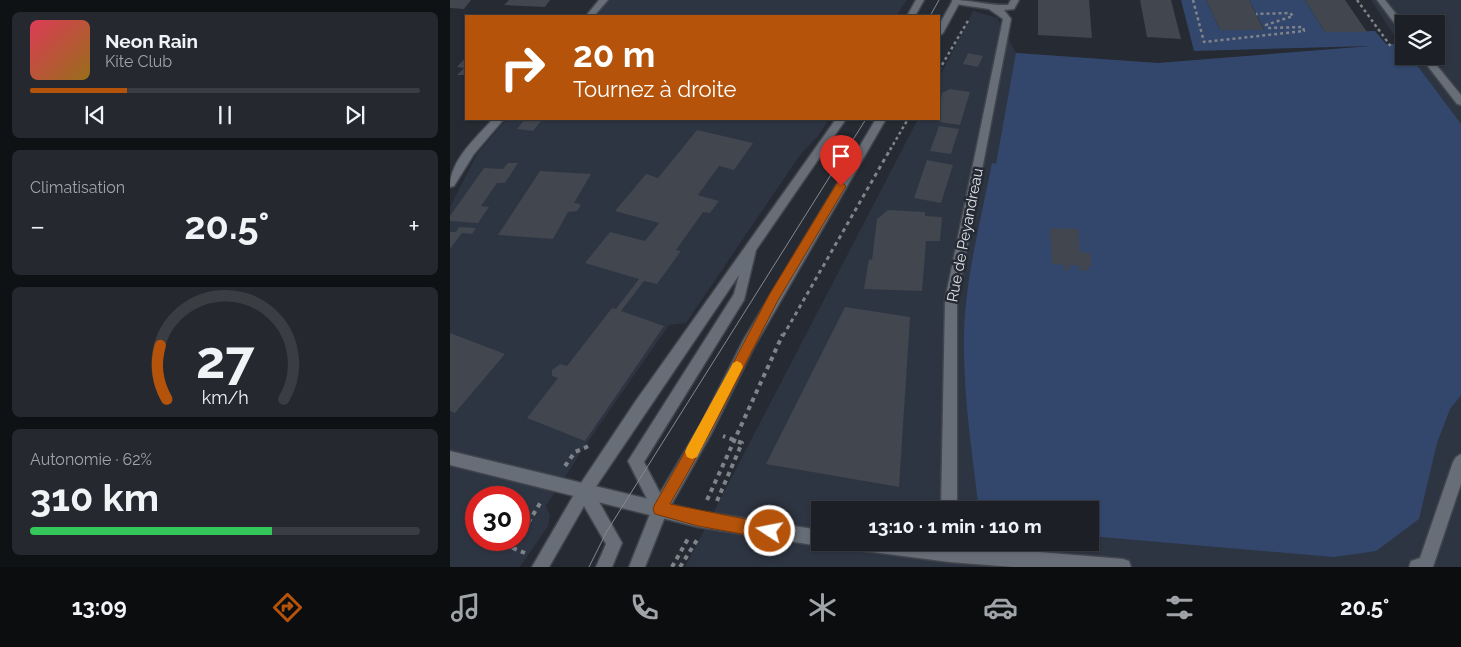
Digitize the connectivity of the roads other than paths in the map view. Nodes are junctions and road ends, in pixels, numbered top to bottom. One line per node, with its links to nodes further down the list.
1 (604, 0): 7 (street)
2 (920, 0): 8 (street)
3 (957, 0): 6 (street); 10 (street)
4 (1015, 0): 6 (street)
5 (1382, 0): 9 (street)
6 (994, 8): 21 (street, Rue de Peyandreau)
7 (591, 15)
8 (912, 15)
9 (1395, 18)
10 (940, 32)
11 (1431, 65): 12 (street)
12 (1461, 102)
13 (498, 120): 16 (street)
14 (840, 120): 17 (street)
15 (880, 120): 22 (street)
16 (450, 183)
17 (753, 244): 20 (street); 22 (street)
18 (450, 458): 20 (street)
19 (1461, 462): 29 (street)
20 (584, 491): 22 (street); 25 (street); 26 (street)
21 (949, 501)
22 (660, 509): 23 (street); 27 (street)
23 (811, 537)
24 (976, 551): 28 (street)
25 (540, 567)
26 (604, 567)
27 (637, 567)
28 (1123, 567)
29 (1417, 567)

